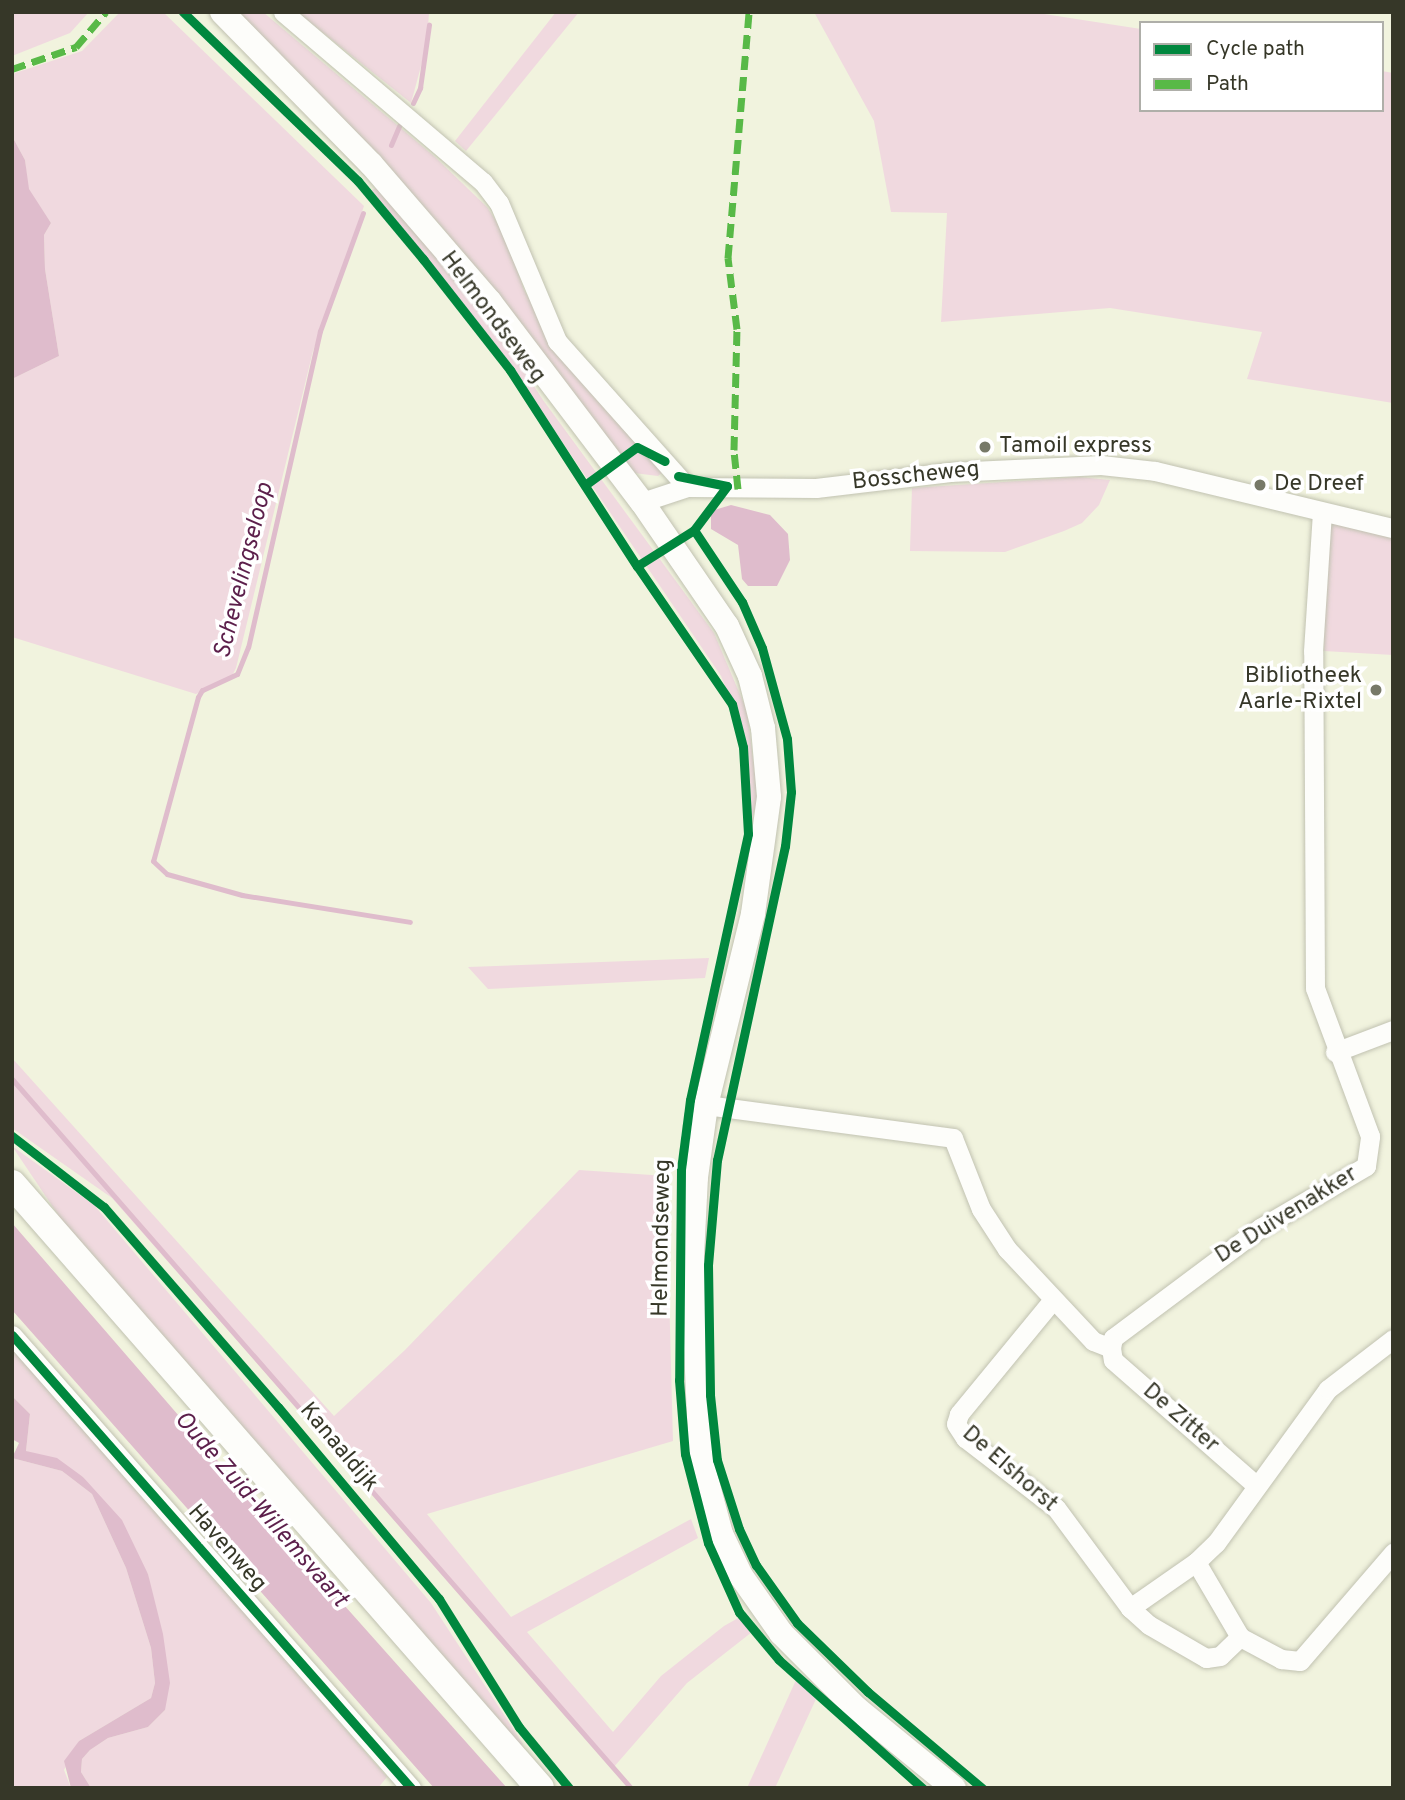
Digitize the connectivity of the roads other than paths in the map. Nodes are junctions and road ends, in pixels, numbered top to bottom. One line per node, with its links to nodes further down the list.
1 (222, 12): 4 (street, Helmondseweg)
2 (283, 12): 3 (street, Helmondseweg)
3 (687, 487): 4 (street, Bosscheweg); 5 (street, Bosscheweg)
4 (642, 502): 9 (street, Helmondseweg)
5 (1322, 513): 6 (street, Bosscheweg); 8 (street, De Duivenakker)
6 (1393, 528)
7 (1393, 1030): 8 (street)
8 (1335, 1052): 14 (street, De Duivenakker)
9 (706, 1105): 11 (street); 22 (street, Helmondseweg)
10 (15, 1187): 21 (main road)
11 (1051, 1301): 14 (street); 18 (street, De Elshorst)
12 (12, 1335): 20 (street, Havenweg)
13 (1393, 1339): 15 (street)
14 (1111, 1348): 15 (street, De Zitter)
15 (1257, 1486): 17 (street)
16 (1393, 1553): 19 (street)
17 (1196, 1562): 18 (street); 19 (street)
18 (1130, 1608): 19 (street, De Elshorst)
19 (1240, 1637)
20 (411, 1788)
21 (540, 1788)
22 (954, 1788)

